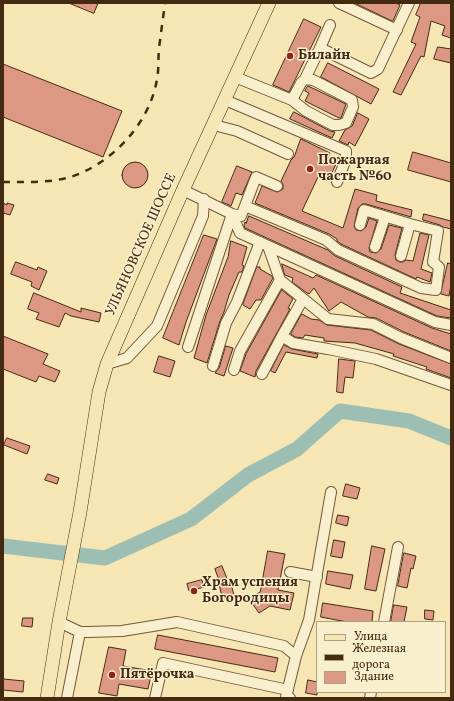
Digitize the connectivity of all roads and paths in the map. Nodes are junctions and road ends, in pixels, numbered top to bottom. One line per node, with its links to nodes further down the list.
1 (270, 3): 7 (main road, УЛЬЯНОВСКОЕ ШОССЕ)
2 (339, 3): 5 (street)
3 (409, 3): 5 (street)
4 (330, 25): 6 (street)
5 (397, 30): 6 (street)
6 (320, 48): 8 (street)
7 (235, 77): 9 (main road, УЛЬЯНОВСКОЕ ШОССЕ); 10 (street)
8 (305, 79): 10 (street); 10 (street)
9 (225, 100): 11 (main road, УЛЬЯНОВСКОЕ ШОССЕ); 13 (street)
10 (292, 100)
11 (214, 125): 12 (street); 15 (main road, УЛЬЯНОВСКОЕ ШОССЕ)
12 (288, 154)
13 (337, 182)
14 (277, 186): 17 (street)
15 (183, 190): 16 (street); 31 (main road, УЛЬЯНОВСКОЕ ШОССЕ)
16 (204, 199): 18 (street); 31 (street)
17 (245, 206): 18 (street); 20 (street)
18 (232, 214): 22 (street); 29 (street)
19 (385, 217): 20 (street); 21 (street); 23 (street)
20 (410, 224): 24 (street)
21 (360, 225)
22 (264, 244): 25 (street); 27 (street); 32 (street)
23 (375, 247)
24 (401, 256)
25 (280, 280): 26 (street); 33 (street)
26 (303, 298): 28 (street); 30 (street)
27 (451, 325)
28 (282, 336): 34 (street); 35 (street)
29 (188, 347)
30 (451, 358)
31 (108, 364): 41 (main road, УЛЬЯНОВСКОЕ ШОССЕ)
32 (213, 366)
33 (234, 370)
34 (262, 374)
35 (451, 385)
36 (331, 492): 39 (street)
37 (398, 547): 40 (street)
38 (290, 572): 39 (street)
39 (317, 577): 43 (street)
40 (384, 621)
41 (59, 622): 42 (street); 45 (main road, УЛЬЯНОВСКОЕ ШОССЕ)
42 (80, 632): 43 (street); 46 (street)
43 (296, 656): 44 (street)
44 (288, 696): 47 (street)
45 (47, 698)
46 (67, 698)
47 (155, 698)

